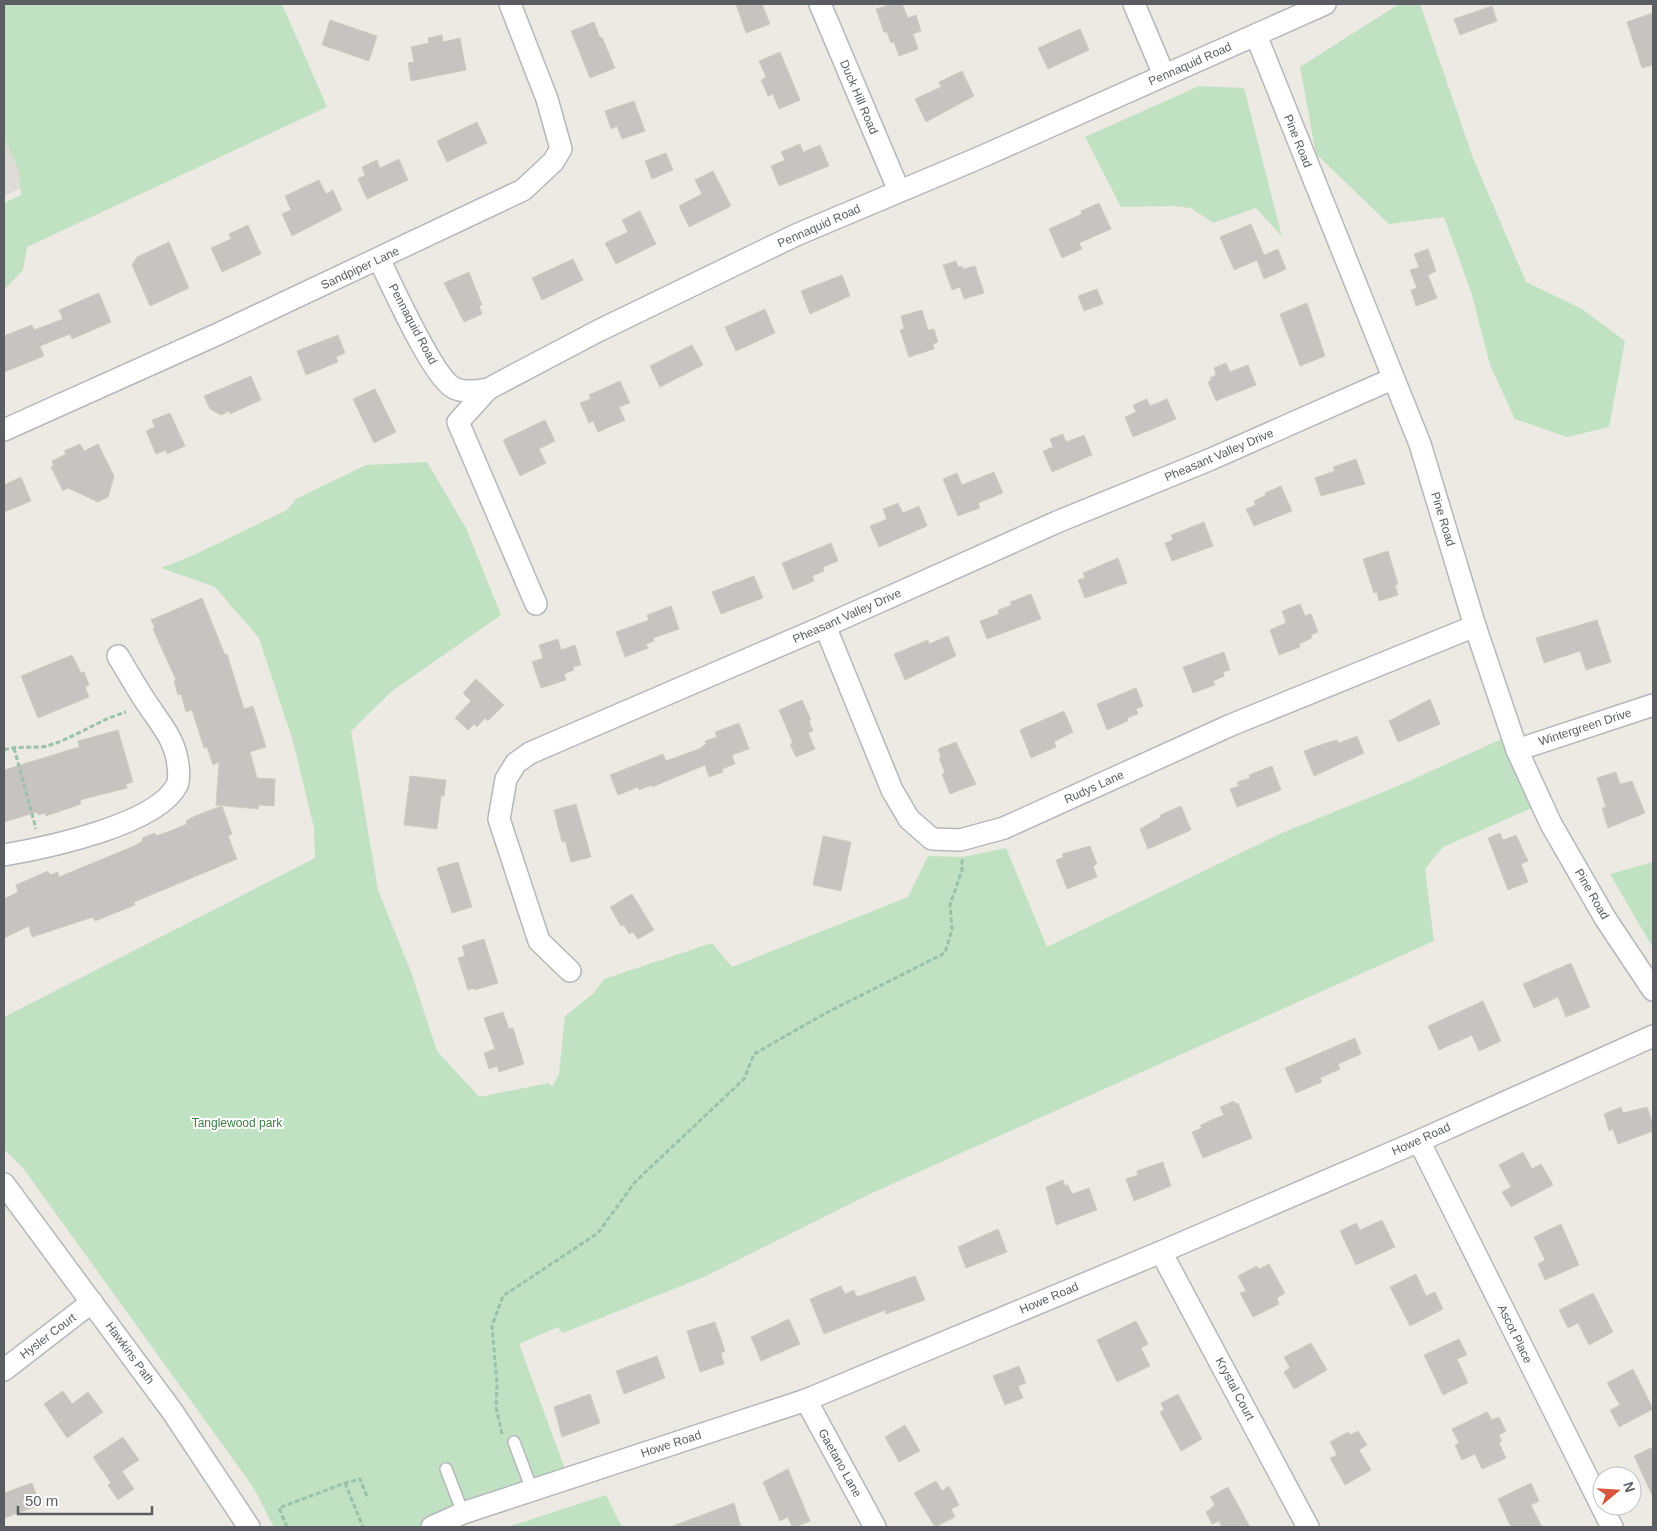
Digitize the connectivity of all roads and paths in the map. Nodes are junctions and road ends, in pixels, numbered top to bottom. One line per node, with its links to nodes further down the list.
1 (510, 4): 8 (street, Sandpiper Lane)
2 (820, 4): 7 (street, Duck Hill Road)
3 (1134, 4): 6 (street)
4 (1325, 4): 5 (street, Pennaquid Road)
5 (1256, 35): 6 (street, Pennaquid Road); 9 (street, Pine Road)
6 (1164, 75): 7 (street, Pennaquid Road)
7 (899, 190): 10 (street, Pennaquid Road)
8 (379, 259): 10 (street, Pennaquid Road); 11 (street, Sandpiper Lane)
9 (1392, 379): 13 (street, Pheasant Valley Drive); 14 (street, Pine Road)
10 (488, 389): 12 (street)
11 (4, 430)
12 (536, 604)
13 (825, 626): 22 (street, Rudys Lane); 24 (street, Pheasant Valley Drive)
14 (1475, 626): 20 (street, Pine Road); 22 (street, Rudys Lane)
15 (118, 656): 23 (street)
16 (1653, 705): 20 (street, Wintergreen Drive)
17 (126, 712): 18 (path)
18 (14, 748): 19 (path); 21 (path)
19 (4, 750)
20 (1517, 750): 25 (street, Pine Road)
21 (37, 836)
22 (960, 840): 33 (path)
23 (4, 856)
24 (570, 971)
25 (1653, 990)
26 (1653, 1036): 27 (street, Howe Road)
27 (1419, 1141): 29 (street, Howe Road); 46 (street, Ascot Place)
28 (4, 1184): 30 (street, Hawkins Path)
29 (1161, 1252): 32 (street, Howe Road); 45 (street, Krystal Court)
30 (92, 1302): 31 (street, Hysler Court); 40 (street, Hawkins Path)
31 (4, 1370)
32 (806, 1400): 37 (street, Howe Road); 44 (street, Gaetano Lane)
33 (503, 1436)
34 (514, 1442): 37 (lane)
35 (446, 1469): 39 (lane)
36 (344, 1483): 38 (path); 41 (path); 42 (path)
37 (532, 1490): 39 (street, Howe Road)
38 (368, 1499)
39 (464, 1513): 43 (street, Howe Road)
40 (249, 1527)
41 (287, 1527)
42 (363, 1527)
43 (432, 1527)
44 (875, 1527)
45 (1308, 1527)
46 (1612, 1527)

